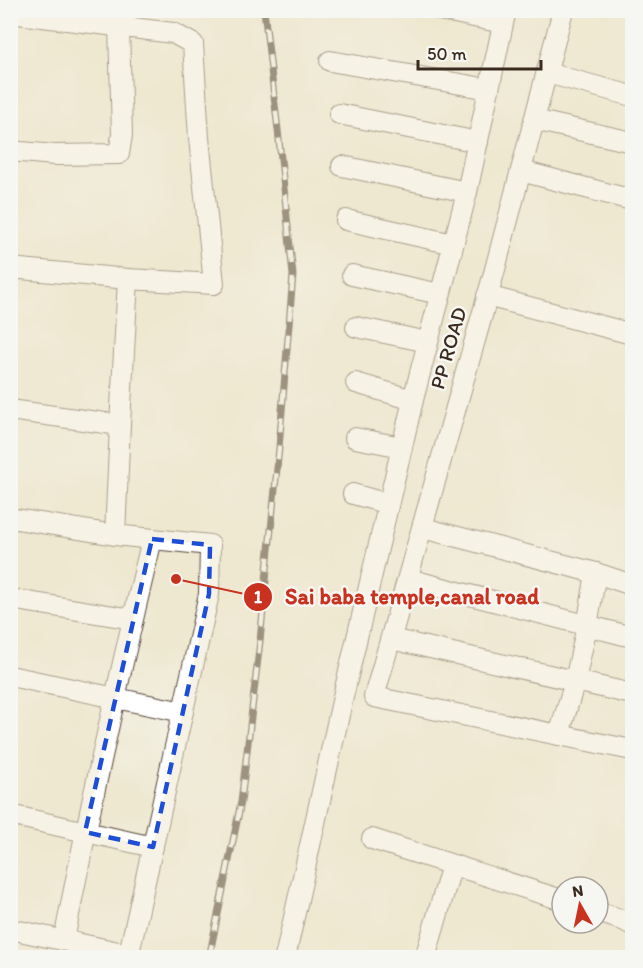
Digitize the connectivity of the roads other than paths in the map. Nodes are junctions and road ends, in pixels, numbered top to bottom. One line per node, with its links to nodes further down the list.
1 (440, 10): 4 (street)
2 (563, 10): 7 (street, PP ROAD)
3 (10, 13): 5 (street)
4 (505, 17): 8 (street)
5 (119, 26): 14 (street); 23 (street)
6 (330, 61): 8 (street)
7 (547, 73): 9 (street); 11 (street, PP ROAD)
8 (489, 89): 12 (street)
9 (633, 96)
10 (339, 114): 12 (street)
11 (534, 120): 13 (street); 16 (street, PP ROAD)
12 (478, 142): 17 (street)
13 (633, 142)
14 (10, 151)
15 (342, 166): 17 (street)
16 (521, 171): 18 (street); 25 (street, PP ROAD)
17 (467, 192): 20 (street)
18 (633, 200)
19 (346, 220): 20 (street)
20 (453, 244): 24 (street)
21 (10, 268): 23 (street)
22 (351, 274): 24 (street)
23 (128, 279): 32 (street)
24 (440, 294): 28 (street)
25 (487, 296): 27 (street); 38 (street, PP ROAD)
26 (356, 327): 28 (street)
27 (633, 334)
28 (428, 342): 30 (street)
29 (356, 383): 30 (street)
30 (413, 400): 34 (street)
31 (10, 410): 32 (street)
32 (120, 425): 39 (street)
33 (355, 438): 34 (street)
34 (402, 447): 36 (street)
35 (353, 494): 36 (street)
36 (388, 504): 67 (street)
37 (10, 518): 39 (street)
38 (423, 528): 41 (street); 42 (street, PP ROAD)
39 (115, 535): 40 (street)
40 (152, 539): 45 (street); 53 (street)
41 (596, 573): 43 (street); 46 (street)
42 (408, 579): 46 (street); 48 (street, PP ROAD)
43 (633, 585)
44 (10, 599): 45 (street)
45 (133, 619): 52 (street)
46 (587, 626): 47 (street); 50 (street)
47 (633, 638)
48 (391, 639): 50 (street); 54 (street, PP ROAD)
49 (10, 676): 52 (street)
50 (575, 681): 51 (street); 54 (street)
51 (633, 694)
52 (114, 698): 53 (street); 57 (street)
53 (183, 712): 59 (street)
54 (559, 735): 55 (street)
55 (633, 750)
56 (10, 815): 57 (street)
57 (85, 832): 59 (street); 65 (street)
58 (372, 839): 60 (street)
59 (153, 847): 66 (street)
60 (452, 865): 61 (street); 68 (street)
61 (550, 896)
62 (610, 916): 63 (street)
63 (633, 925)
64 (10, 929): 65 (street)
65 (64, 940): 66 (street)
66 (128, 956)
67 (285, 957)
68 (425, 957)

